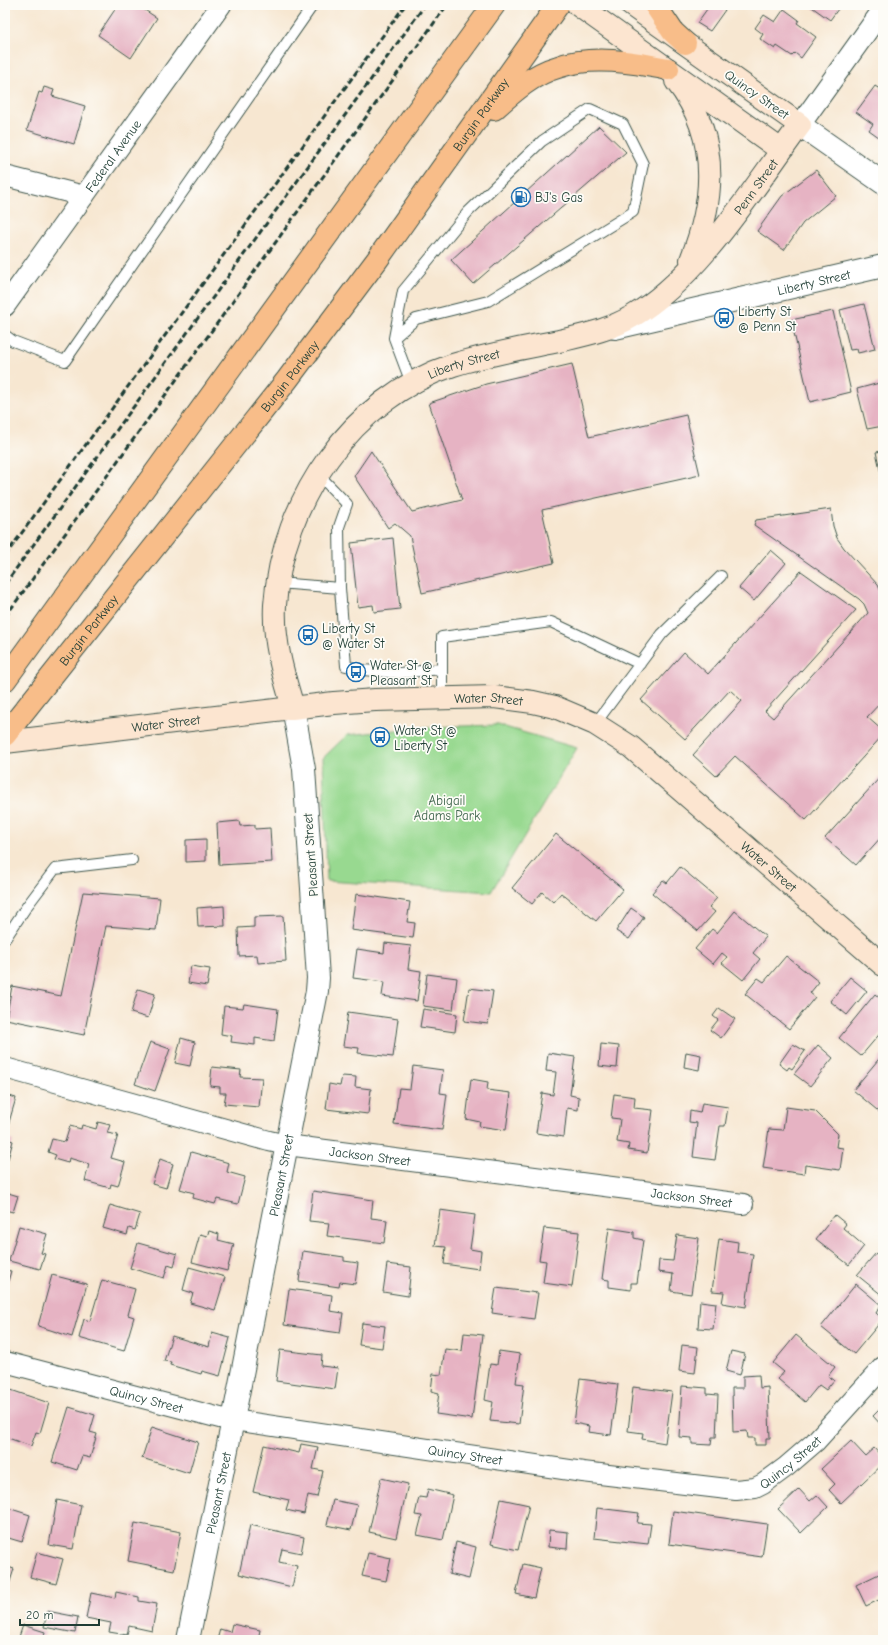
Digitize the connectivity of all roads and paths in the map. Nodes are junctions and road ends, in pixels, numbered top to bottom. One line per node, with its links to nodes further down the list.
1 (221, 5): 16 (street, Federal Avenue)
2 (313, 5): 21 (lane)
3 (494, 5): 30 (main road)
4 (558, 5): 13 (main road, Burgin Parkway)
5 (578, 5): 10 (main road)
6 (631, 5): 9 (main road, Quincy Street)
7 (655, 5): 9 (main road)
8 (883, 9): 11 (street, Penn Street)
9 (685, 43): 11 (main road, Quincy Street)
10 (668, 69): 12 (main road); 13 (main road); 18 (main road)
11 (800, 125): 12 (main road, Penn Street); 15 (street, Quincy Street)
12 (781, 150): 18 (main road, Penn Street)
13 (451, 156): 34 (main road, Burgin Parkway)
14 (5, 176): 16 (street)
15 (883, 184)
16 (84, 196): 19 (street, Federal Avenue)
17 (883, 266): 20 (street, Liberty Street)
18 (685, 274): 20 (main road, Penn Street)
19 (5, 306)
20 (597, 332): 23 (main road, Liberty Street)
21 (5, 335)
22 (394, 338): 22 (lane); 23 (lane)
23 (411, 383): 24 (main road, Liberty Street)
24 (318, 474): 26 (main road, Liberty Street); 27 (lane)
25 (721, 576): 28 (lane)
26 (278, 583): 27 (lane); 32 (main road, Liberty Street)
27 (340, 588): 29 (lane)
28 (640, 664): 29 (lane); 33 (lane)
29 (442, 669): 31 (lane)
30 (5, 680)
31 (442, 698): 32 (main road, Water Street); 33 (main road, Water Street)
32 (293, 707): 35 (main road, Water Street); 40 (street, Pleasant Street)
33 (595, 724): 38 (main road, Water Street)
34 (5, 735)
35 (5, 742)
36 (132, 860): 37 (lane)
37 (5, 939)
38 (883, 965)
39 (5, 1068): 40 (street, Jackson Street)
40 (287, 1145): 41 (street, Jackson Street); 44 (street, Pleasant Street)
41 (743, 1204)
42 (5, 1362): 44 (street, Quincy Street)
43 (883, 1367): 44 (street, Quincy Street)
44 (233, 1420): 45 (street, Pleasant Street)
45 (188, 1640)

